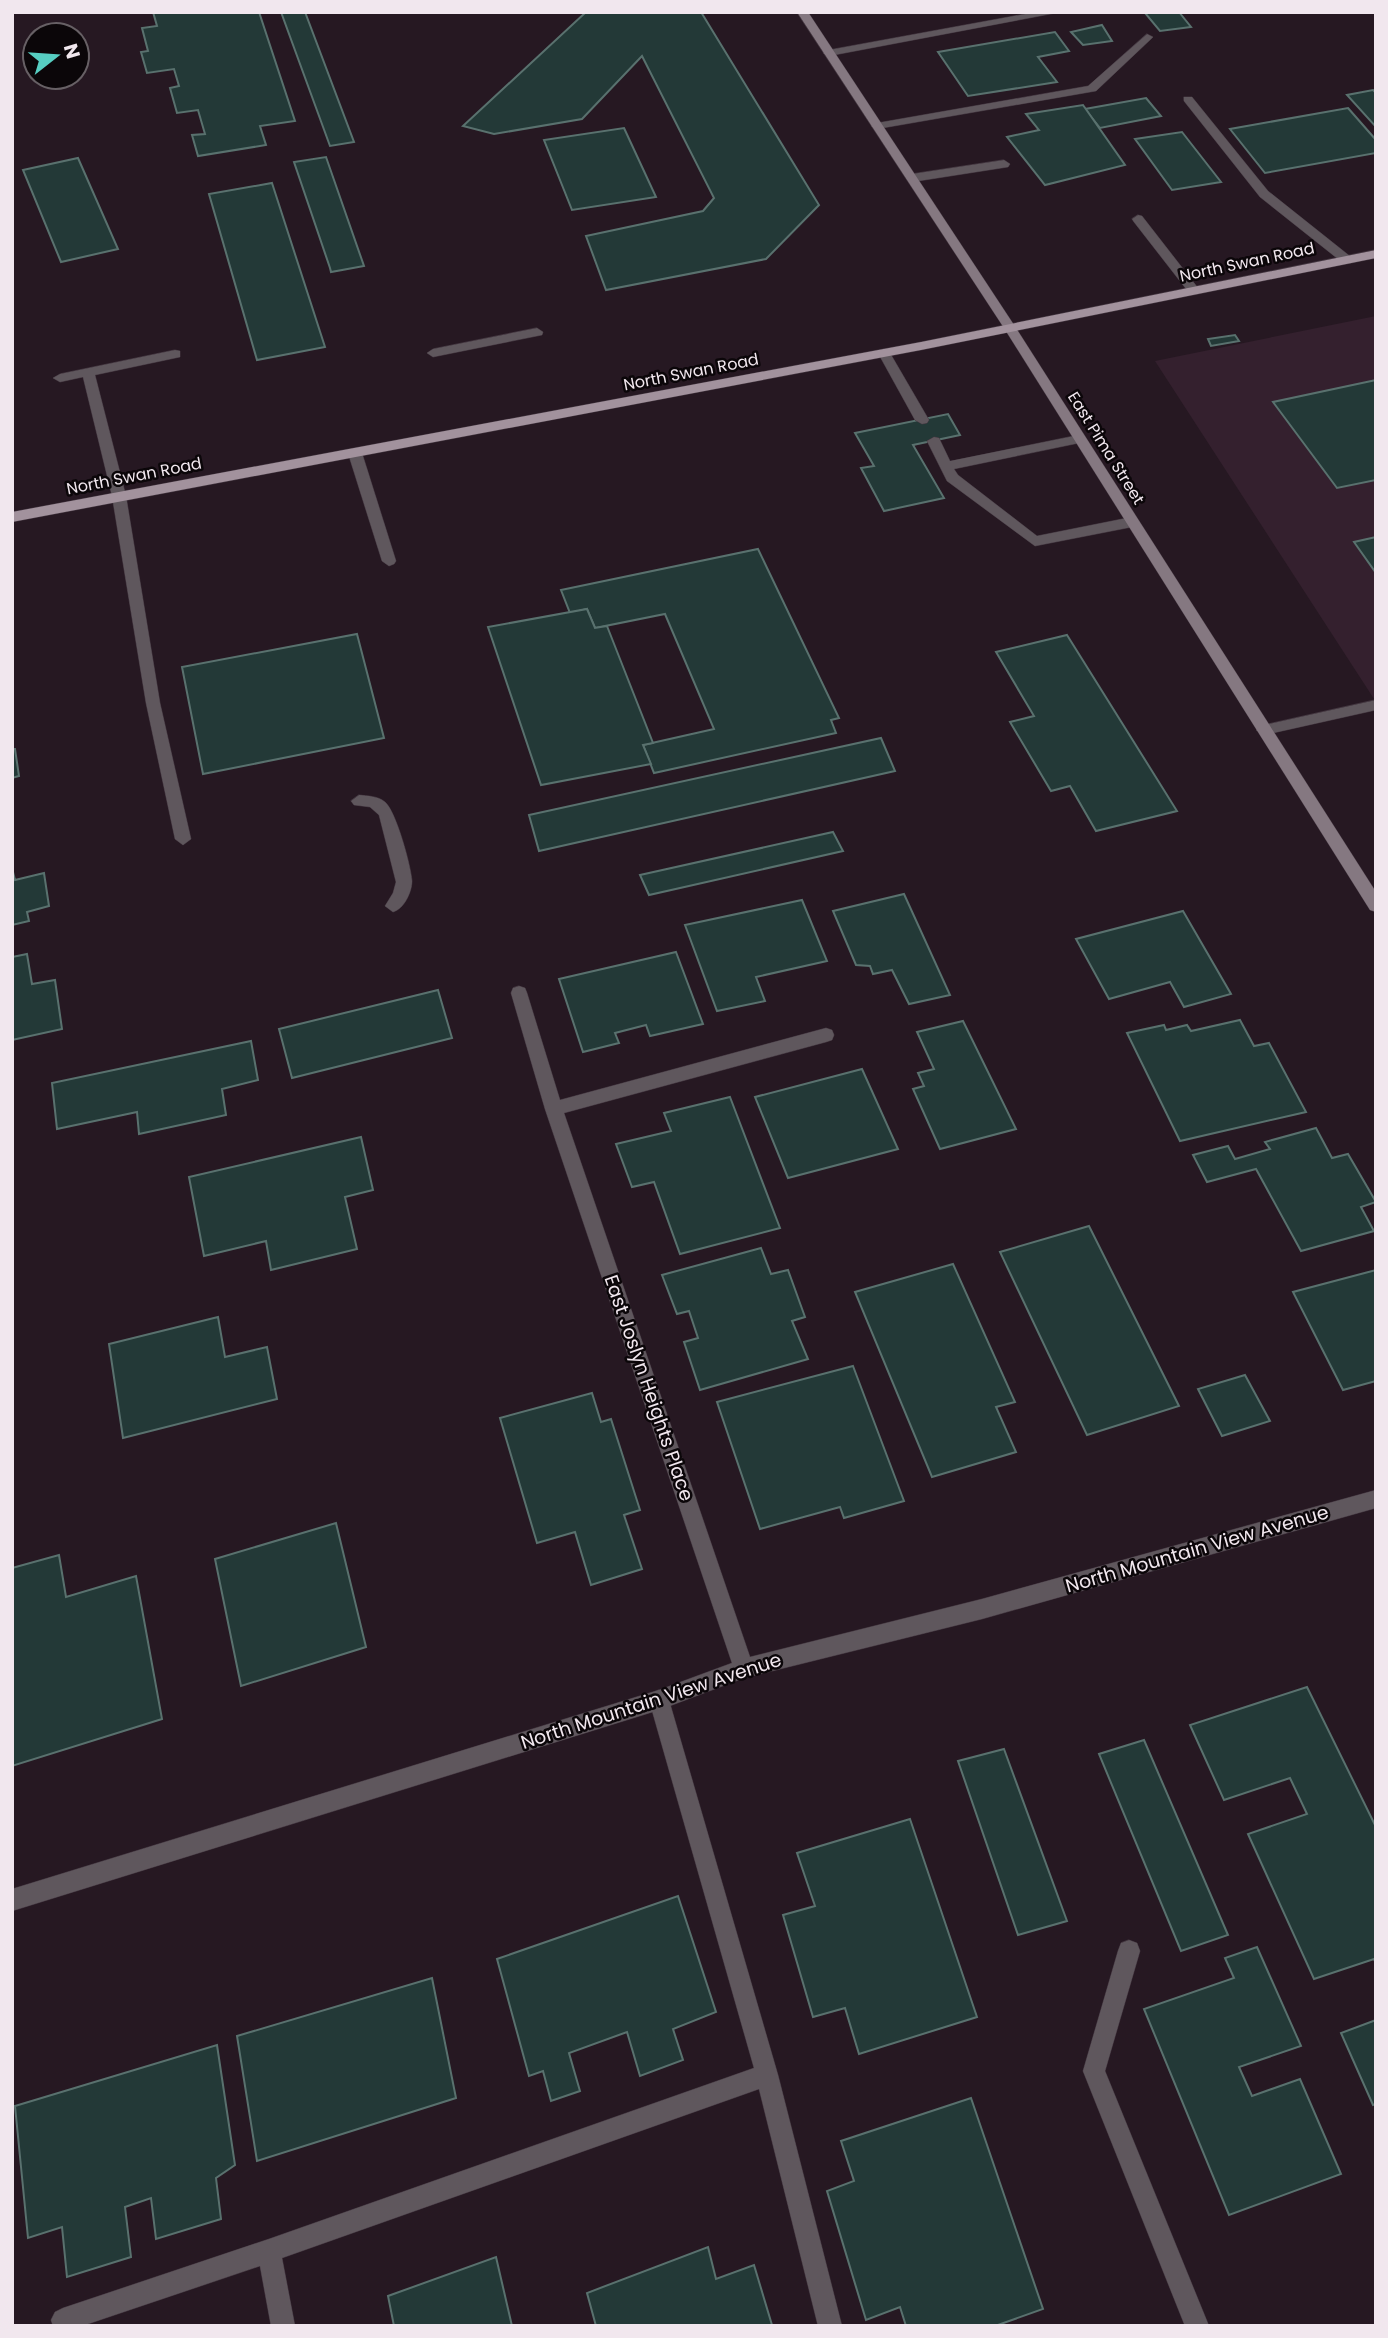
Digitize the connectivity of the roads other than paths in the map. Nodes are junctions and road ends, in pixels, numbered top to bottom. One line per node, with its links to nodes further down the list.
1 (802, 12): 4 (street, East Pima Street)
2 (1056, 12): 4 (street)
3 (1147, 37): 6 (street)
4 (829, 53): 6 (street, East Pima Street)
5 (1188, 99): 11 (street)
6 (877, 126): 8 (street, East Pima Street)
7 (1004, 164): 8 (street)
8 (912, 178): 13 (street, East Pima Street)
9 (1138, 219): 12 (street)
10 (1376, 254): 11 (main road, North Swan Road)
11 (1347, 260): 12 (main road, North Swan Road)
12 (1195, 291): 13 (main road, North Swan Road)
13 (1010, 328): 16 (main road, North Swan Road); 21 (street, East Pima Street)
14 (537, 332): 15 (street)
15 (433, 353)
16 (884, 353): 20 (street); 23 (main road, North Swan Road)
17 (175, 354): 18 (street)
18 (88, 373): 19 (street); 25 (street)
19 (60, 378)
20 (922, 420)
21 (1079, 439): 24 (street); 27 (street, East Pima Street)
22 (934, 441): 24 (street)
23 (355, 453): 25 (main road, North Swan Road); 28 (street)
24 (946, 466): 27 (street)
25 (119, 496): 26 (main road, North Swan Road); 32 (street)
26 (12, 517)
27 (1132, 522): 30 (street, East Pima Street)
28 (389, 561)
29 (1376, 705): 30 (street)
30 (1264, 730): 34 (street, East Pima Street)
31 (359, 801): 33 (street)
32 (183, 839)
33 (393, 906)
34 (1376, 906)
35 (519, 993): 37 (street, East Joslyn Heights Place)
36 (826, 1035): 37 (street)
37 (554, 1109): 39 (street, East Joslyn Heights Place)
38 (1376, 1499): 39 (street, North Mountain View Avenue)
39 (744, 1668): 40 (street, North Mountain View Avenue)
40 (659, 1700): 41 (street, North Mountain View Avenue); 43 (street)
41 (12, 1900)
42 (1129, 1951): 48 (street)
43 (767, 2075): 44 (street); 47 (street)
44 (269, 2251): 45 (street); 46 (street)
45 (63, 2320)
46 (283, 2326)
47 (830, 2326)
48 (1197, 2326)

